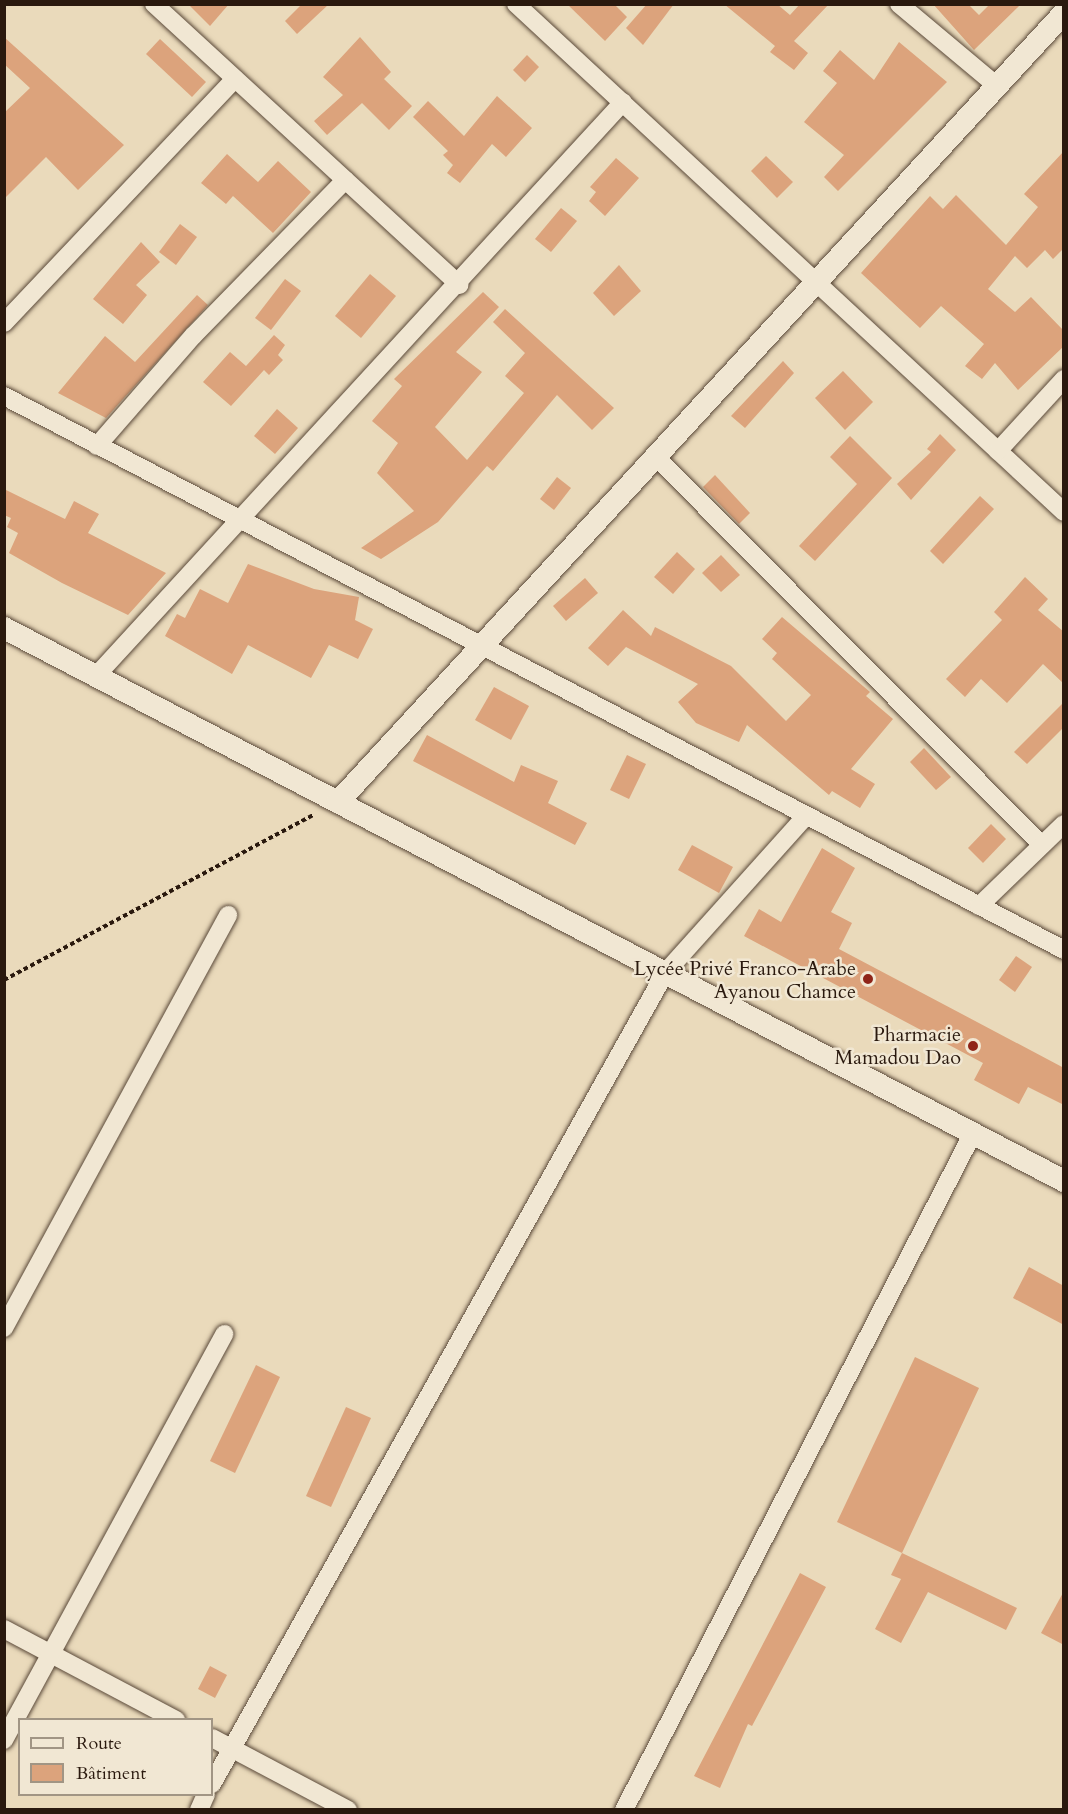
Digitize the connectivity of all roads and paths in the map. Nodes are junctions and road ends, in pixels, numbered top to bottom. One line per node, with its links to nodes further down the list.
1 (154, 4): 5 (street)
2 (516, 4): 7 (street)
3 (899, 4): 6 (street)
4 (1064, 13): 6 (street)
5 (235, 79): 8 (street); 11 (street)
6 (996, 85): 9 (street)
7 (622, 102): 9 (street); 10 (street)
8 (345, 180): 10 (street); 14 (street)
9 (814, 282): 15 (street); 16 (street)
10 (460, 285): 18 (street)
11 (4, 323)
12 (1064, 379): 15 (street)
13 (4, 396): 14 (street)
14 (97, 446): 18 (street)
15 (998, 451): 17 (street)
16 (654, 455): 20 (street); 25 (street)
17 (1064, 512)
18 (237, 521): 20 (street); 21 (street)
19 (4, 628): 21 (street)
20 (480, 645): 22 (street); 23 (street)
21 (96, 676): 22 (street)
22 (338, 802): 29 (street); 30 (path)
23 (804, 818): 26 (street); 29 (street)
24 (1064, 824): 25 (street)
25 (1042, 845): 26 (street)
26 (979, 906): 28 (street)
27 (228, 915): 33 (street)
28 (1064, 950)
29 (665, 973): 31 (street); 40 (street)
30 (4, 980)
31 (973, 1133): 32 (street); 43 (street)
32 (1063, 1180)
33 (4, 1328)
34 (224, 1334): 36 (street)
35 (4, 1629): 36 (street)
36 (49, 1652): 37 (street); 39 (street)
37 (174, 1718)
38 (213, 1739): 40 (street)
39 (4, 1740)
40 (230, 1748): 41 (street); 42 (street)
41 (213, 1782)
42 (348, 1809)
43 (624, 1809)

